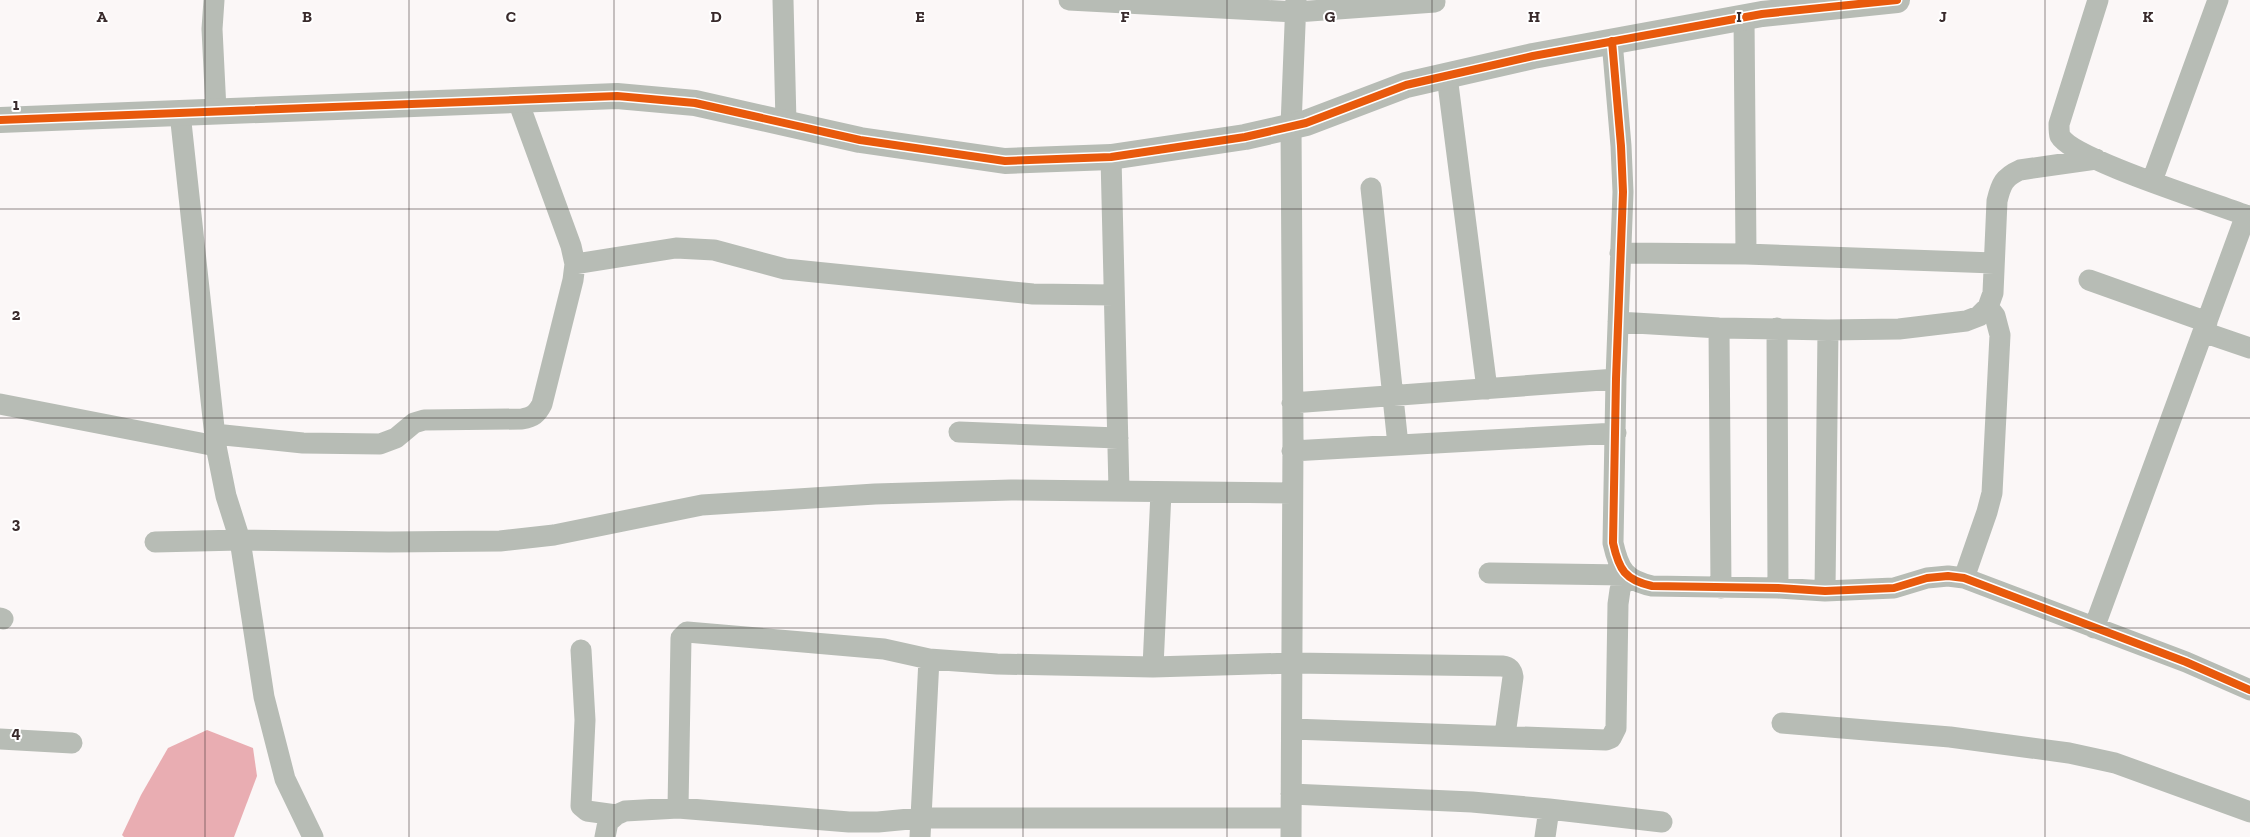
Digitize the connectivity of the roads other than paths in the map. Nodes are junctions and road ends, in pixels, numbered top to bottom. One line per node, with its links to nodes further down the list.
1 (214, 0): 14 (street)
2 (783, 0): 17 (street)
3 (1069, 0): 8 (street)
4 (1897, 0): 9 (street)
5 (2098, 0): 20 (street)
6 (2218, 0): 21 (street)
7 (1434, 2): 8 (street)
8 (1296, 6): 18 (street)
9 (1797, 6): 10 (street)
10 (1744, 17): 11 (street); 25 (street)
11 (1612, 41): 12 (street); 24 (street)
12 (1447, 76): 18 (street); 38 (street)
13 (518, 100): 14 (street); 17 (street); 27 (street)
14 (216, 110): 15 (street)
15 (180, 113): 16 (street); 46 (street)
16 (0, 120)
17 (786, 122): 19 (street)
18 (1291, 126): 19 (street); 40 (street)
19 (1111, 157): 29 (street)
20 (2096, 159): 21 (street); 26 (street)
21 (2152, 181): 23 (street)
22 (1371, 188): 39 (street)
23 (2248, 216): 32 (street)
24 (1620, 253): 25 (street); 31 (street)
25 (1746, 254): 26 (street)
26 (1994, 263): 30 (street)
27 (574, 264): 29 (street); 46 (street)
28 (2089, 280): 32 (street)
29 (1114, 295): 44 (street)
30 (1988, 307): 35 (street); 55 (street)
31 (1618, 322): 33 (street); 37 (street)
32 (2205, 327): 36 (street); 59 (street)
33 (1719, 328): 34 (street); 56 (street)
34 (1777, 328): 35 (street); 57 (street)
35 (1828, 330): 58 (street)
36 (2250, 348)
37 (1616, 380): 38 (street); 43 (street)
38 (1487, 389): 39 (street)
39 (1393, 396): 40 (street); 45 (street)
40 (1292, 403): 47 (street)
41 (0, 404): 46 (street)
42 (959, 432): 44 (street)
43 (1616, 433): 45 (street); 54 (street)
44 (1118, 438): 48 (street)
45 (1398, 445): 47 (street)
46 (216, 446): 51 (street)
47 (1292, 451): 50 (street)
48 (1119, 490): 49 (street); 51 (street)
49 (1161, 492): 50 (street); 63 (street)
50 (1292, 493): 62 (street)
51 (240, 540): 52 (street); 79 (street)
52 (155, 542)
53 (1489, 573): 54 (street)
54 (1626, 575): 56 (street); 67 (street)
55 (1964, 578): 58 (street); 59 (street)
56 (1721, 588): 57 (street)
57 (1778, 588): 58 (street)
58 (1825, 591)
59 (2094, 628): 64 (street)
60 (582, 650): 74 (street)
61 (929, 659): 63 (street); 71 (street); 76 (street)
62 (1293, 663): 63 (street); 66 (street); 67 (street)
63 (1153, 667)
64 (2250, 690)
65 (1782, 723): 73 (street)
66 (1292, 729): 67 (street); 70 (street)
67 (1506, 735)
68 (0, 739): 69 (street)
69 (72, 743)
70 (1290, 794): 72 (street); 78 (street)
71 (678, 808): 74 (street); 76 (street)
72 (1549, 809): 75 (street); 81 (street)
73 (2250, 812)
74 (616, 815): 80 (street)
75 (1662, 822)
76 (920, 828): 77 (street)
77 (1059, 828): 78 (street)
78 (1291, 828)
79 (313, 837)
80 (605, 837)
81 (1545, 837)

